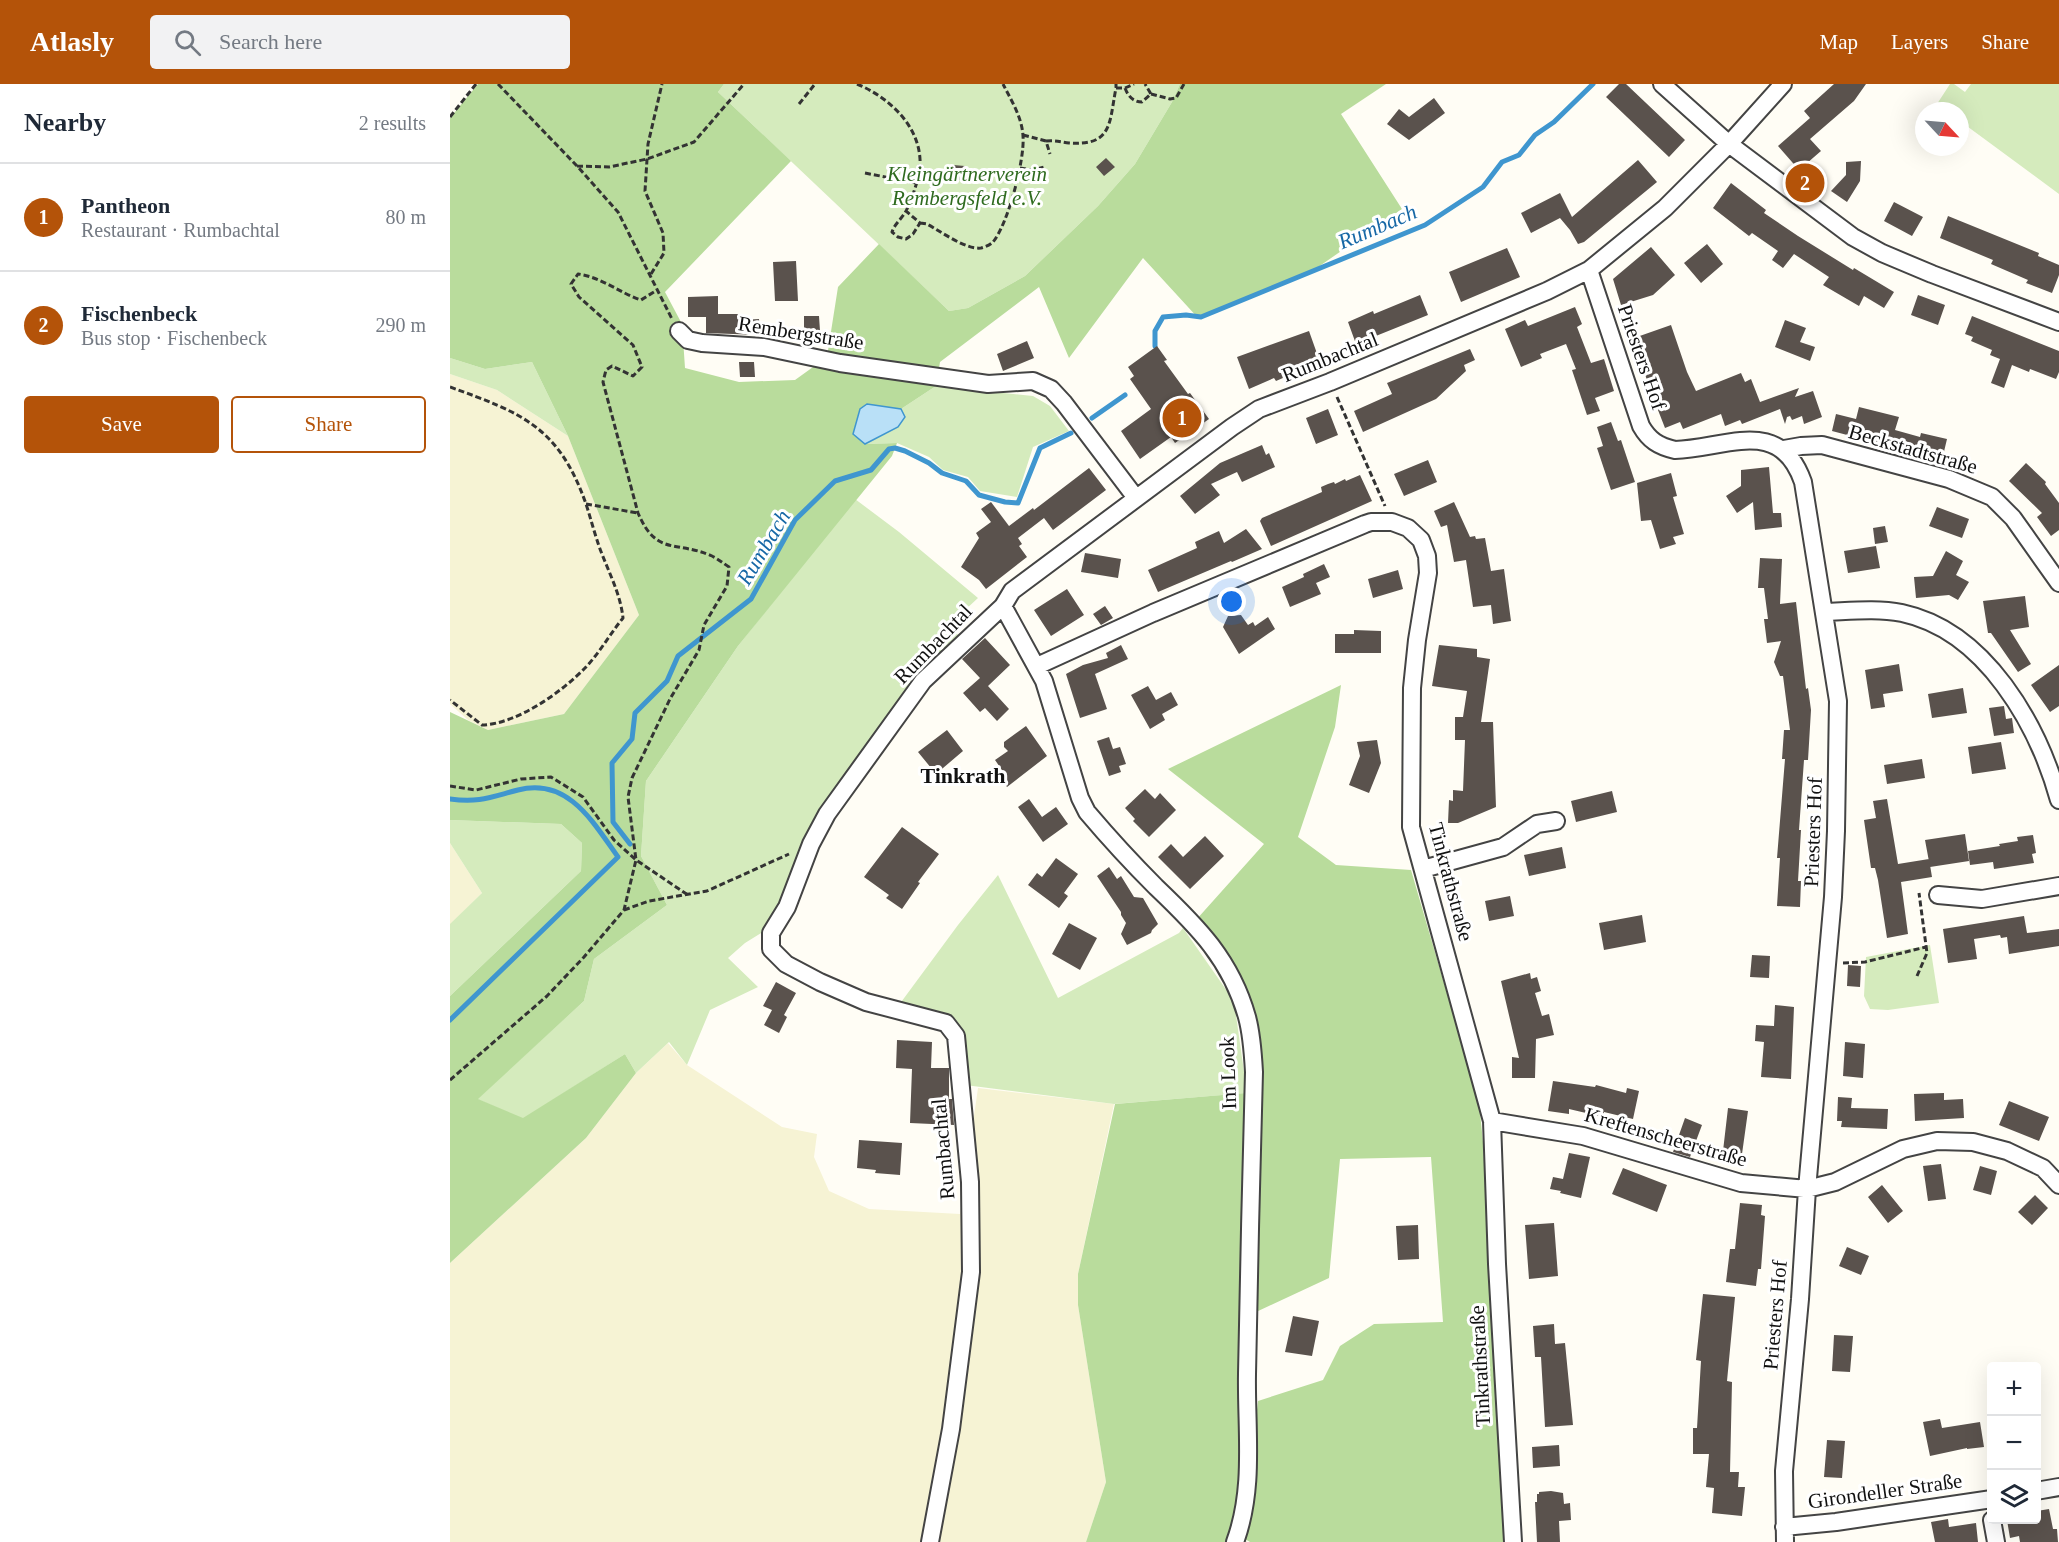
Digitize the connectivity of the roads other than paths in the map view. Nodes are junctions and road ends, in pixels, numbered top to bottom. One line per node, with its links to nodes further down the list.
1 (1662, 84): 3 (street)
2 (1783, 84): 3 (street, Rumbachtal)
3 (1729, 144): 4 (street, Rumbachtal); 5 (street)
4 (1589, 270): 7 (street, Priesters Hof); 8 (street, Rumbachtal)
5 (2059, 322)
6 (679, 331): 8 (street, Rembergstraße)
7 (1784, 449): 9 (street, Beckstadtstraße); 11 (street, Priesters Hof)
8 (1136, 498): 10 (street, Rumbachtal)
9 (2059, 583)
10 (1004, 606): 12 (street, Im Look); 26 (street, Rumbachtal)
11 (1825, 612): 13 (street); 20 (street, Priesters Hof)
12 (1037, 666): 15 (street, Tinkrathstraße); 27 (street, Im Look)
13 (2059, 800)
14 (1556, 821): 15 (street)
15 (1423, 870): 18 (street, Tinkrathstraße)
16 (2059, 886): 17 (street)
17 (1938, 895)
18 (1492, 1121): 20 (street, Kreftenscheerstraße); 28 (street, Tinkrathstraße)
19 (2059, 1185): 20 (street, Kreftenscheerstraße)
20 (1807, 1189): 25 (street, Priesters Hof)
21 (2059, 1487): 22 (street)
22 (2041, 1490)
23 (1987, 1505): 25 (street, Girondeller Straße)
24 (1993, 1524): 29 (street)
25 (1784, 1534)
26 (930, 1542)
27 (1235, 1542)
28 (1513, 1542)
29 (1996, 1542)

